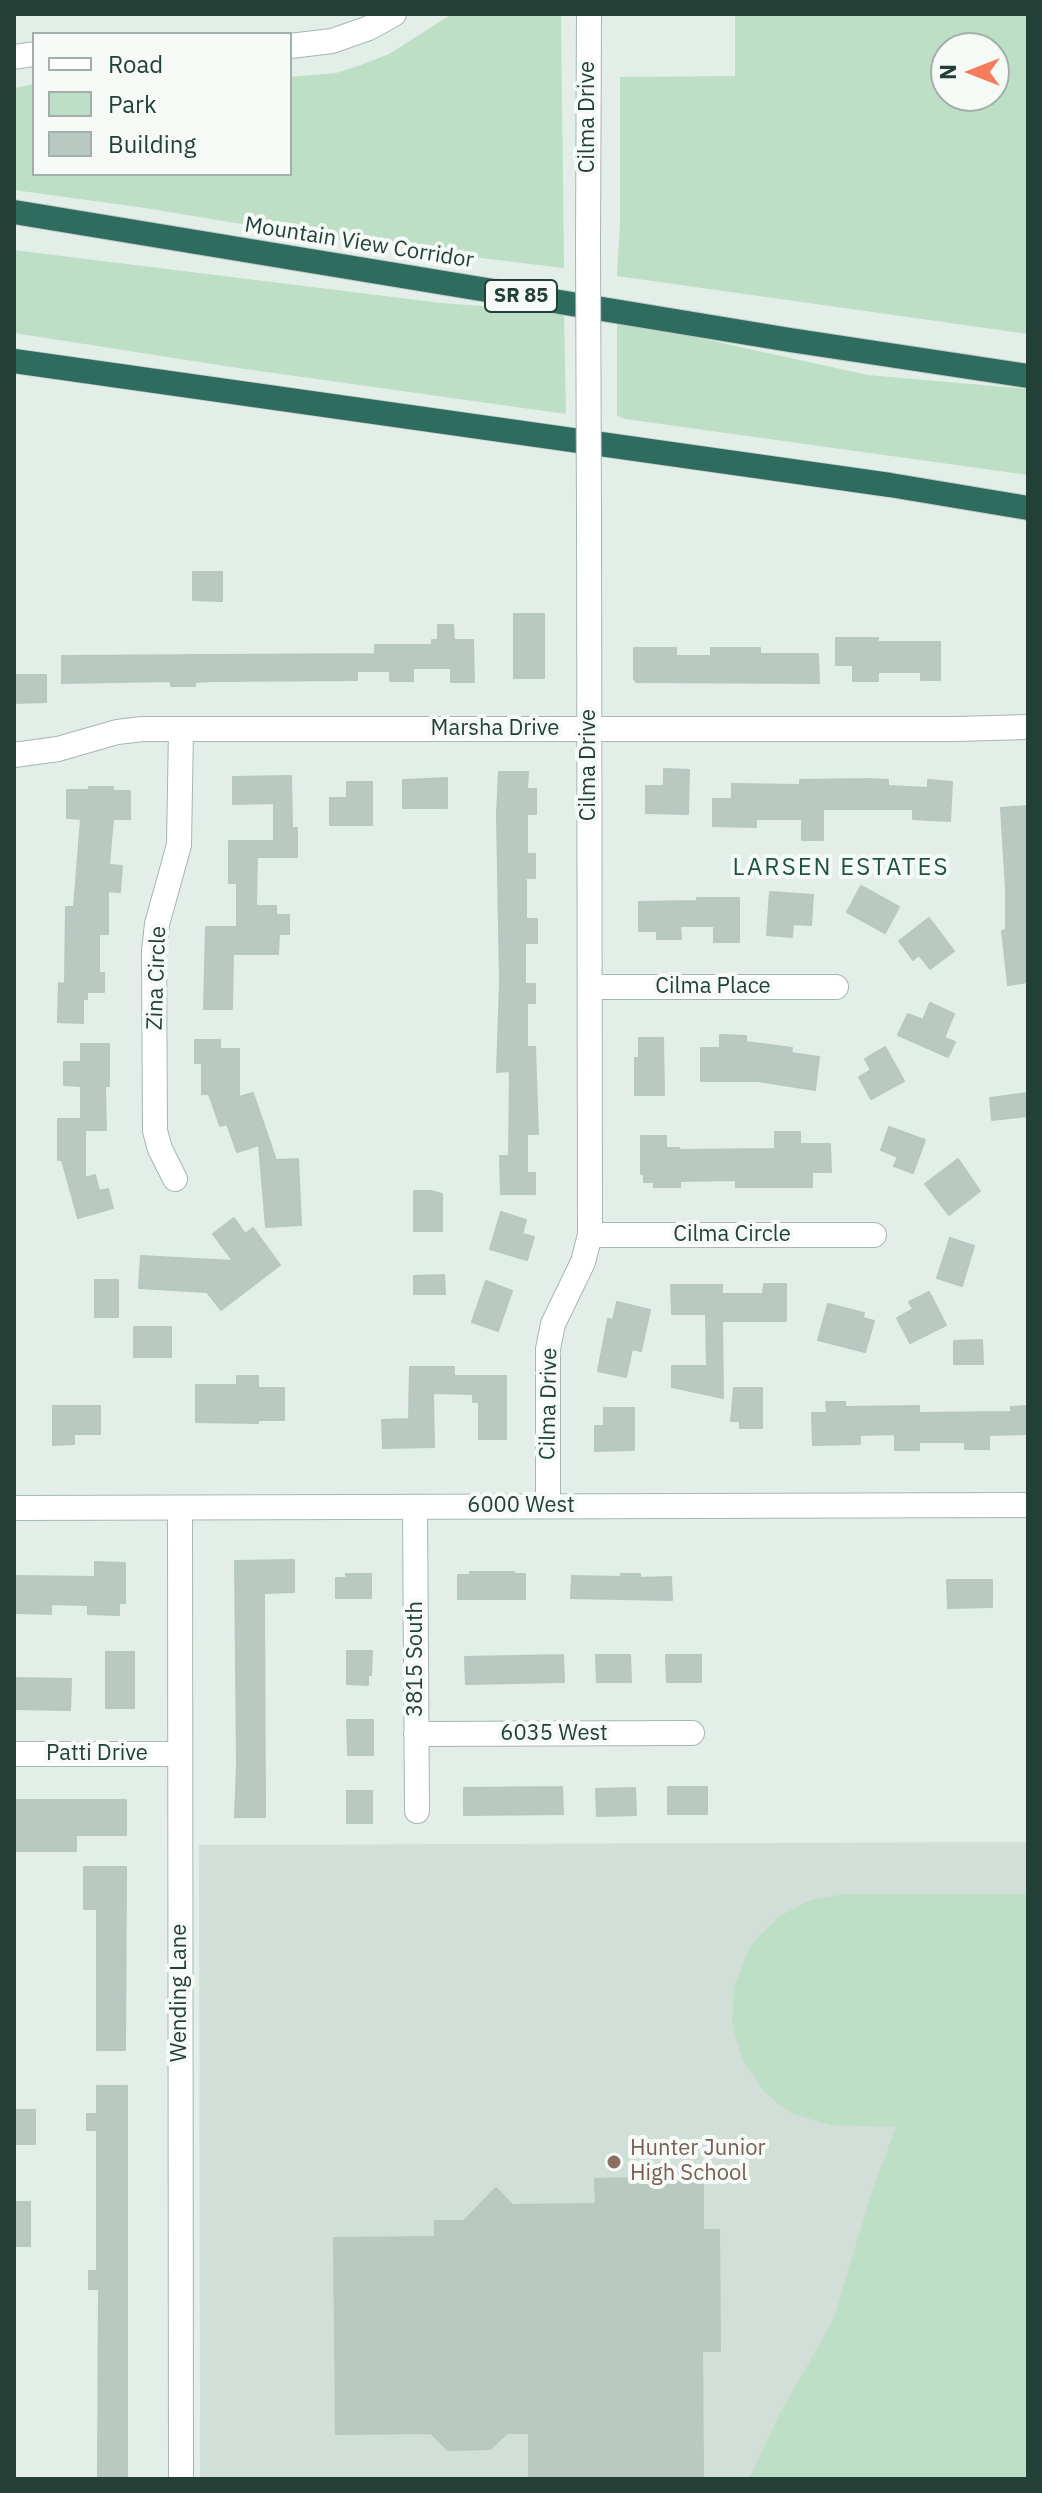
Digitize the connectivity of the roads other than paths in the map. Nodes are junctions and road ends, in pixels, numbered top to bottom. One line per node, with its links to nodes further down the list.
1 (394, 14): 3 (street)
2 (589, 14): 10 (street, Cilma Drive, bridge)
3 (292, 46)
4 (14, 212): 6 (highway, Mountain View Corridor / SR 85)
5 (14, 361): 7 (highway)
6 (1028, 376)
7 (1028, 508)
8 (1028, 727): 10 (street, Marsha Drive)
9 (181, 729): 10 (street, Marsha Drive); 11 (street, Marsha Drive); 14 (street, Zina Circle)
10 (589, 730): 12 (street, Cilma Drive)
11 (14, 755)
12 (590, 987): 13 (street, Cilma Place); 15 (street, Cilma Drive)
13 (836, 987)
14 (175, 1179)
15 (590, 1235): 16 (street, Cilma Circle); 18 (street, Cilma Drive)
16 (874, 1235)
17 (1028, 1505): 18 (street, 6000 West)
18 (548, 1506): 19 (street, 6000 West)
19 (415, 1507): 21 (street, 6000 West); 23 (street, 3815 South)
20 (14, 1508): 21 (street, 6000 West)
21 (180, 1508): 25 (street, Wending Lane)
22 (692, 1733): 23 (street, 6035 West)
23 (416, 1734): 26 (street, 3815 South)
24 (14, 1754): 25 (street, Patti Drive)
25 (180, 1754): 27 (street, Wending Lane)
26 (417, 1811)
27 (181, 2479)

